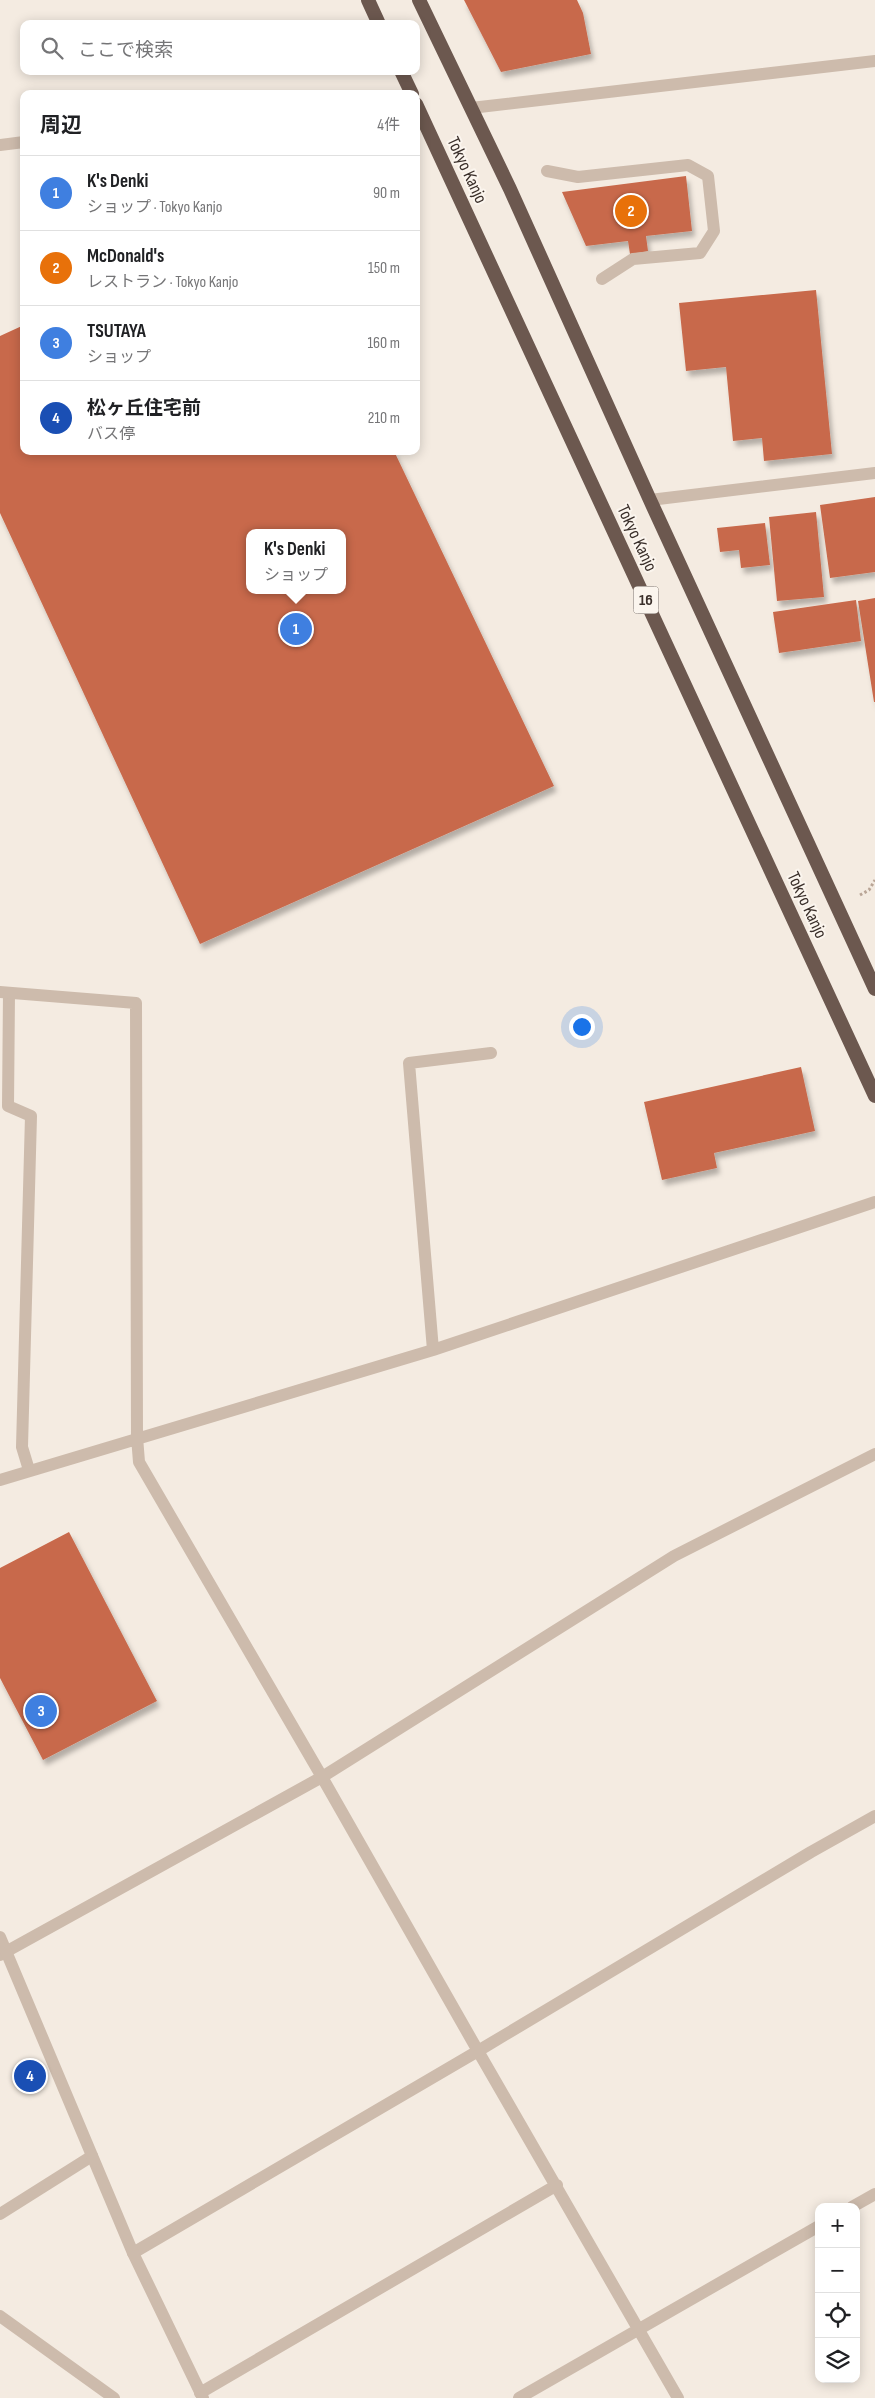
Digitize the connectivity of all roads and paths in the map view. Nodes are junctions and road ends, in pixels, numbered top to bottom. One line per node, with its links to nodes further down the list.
1 (368, 0): 3 (highway)
2 (419, 0): 7 (highway, Tokyo Kanjo)
3 (377, 20)
4 (875, 61): 7 (street)
5 (403, 75): 6 (highway)
6 (410, 90)
7 (471, 108): 14 (highway, Tokyo Kanjo)
8 (420, 113): 18 (highway, Tokyo Kanjo / 16)
9 (20, 142): 10 (street)
10 (0, 145)
11 (547, 171): 12 (street)
12 (602, 280)
13 (875, 473): 14 (street)
14 (650, 500): 15 (highway, Tokyo Kanjo)
15 (875, 989)
16 (4, 992): 21 (street); 23 (street)
17 (491, 1053): 20 (street)
18 (875, 1096)
19 (875, 1202): 20 (street)
20 (433, 1350): 21 (street)
21 (137, 1437): 23 (street); 25 (street)
22 (875, 1454): 25 (street)
23 (30, 1470): 24 (street)
24 (0, 1480)
25 (322, 1777): 28 (street); 29 (street)
26 (875, 1816): 29 (street)
27 (0, 1937): 28 (street)
28 (3, 1954): 30 (street)
29 (478, 2051): 31 (street); 36 (street)
30 (92, 2156): 34 (street); 36 (street)
31 (557, 2185): 38 (street); 39 (street)
32 (875, 2194): 33 (street)
33 (859, 2203)
34 (0, 2214)
35 (815, 2228): 38 (street)
36 (133, 2253): 39 (street)
37 (0, 2316): 40 (street)
38 (638, 2330): 41 (street); 42 (street)
39 (201, 2396)
40 (114, 2398)
41 (518, 2398)
42 (678, 2398)

